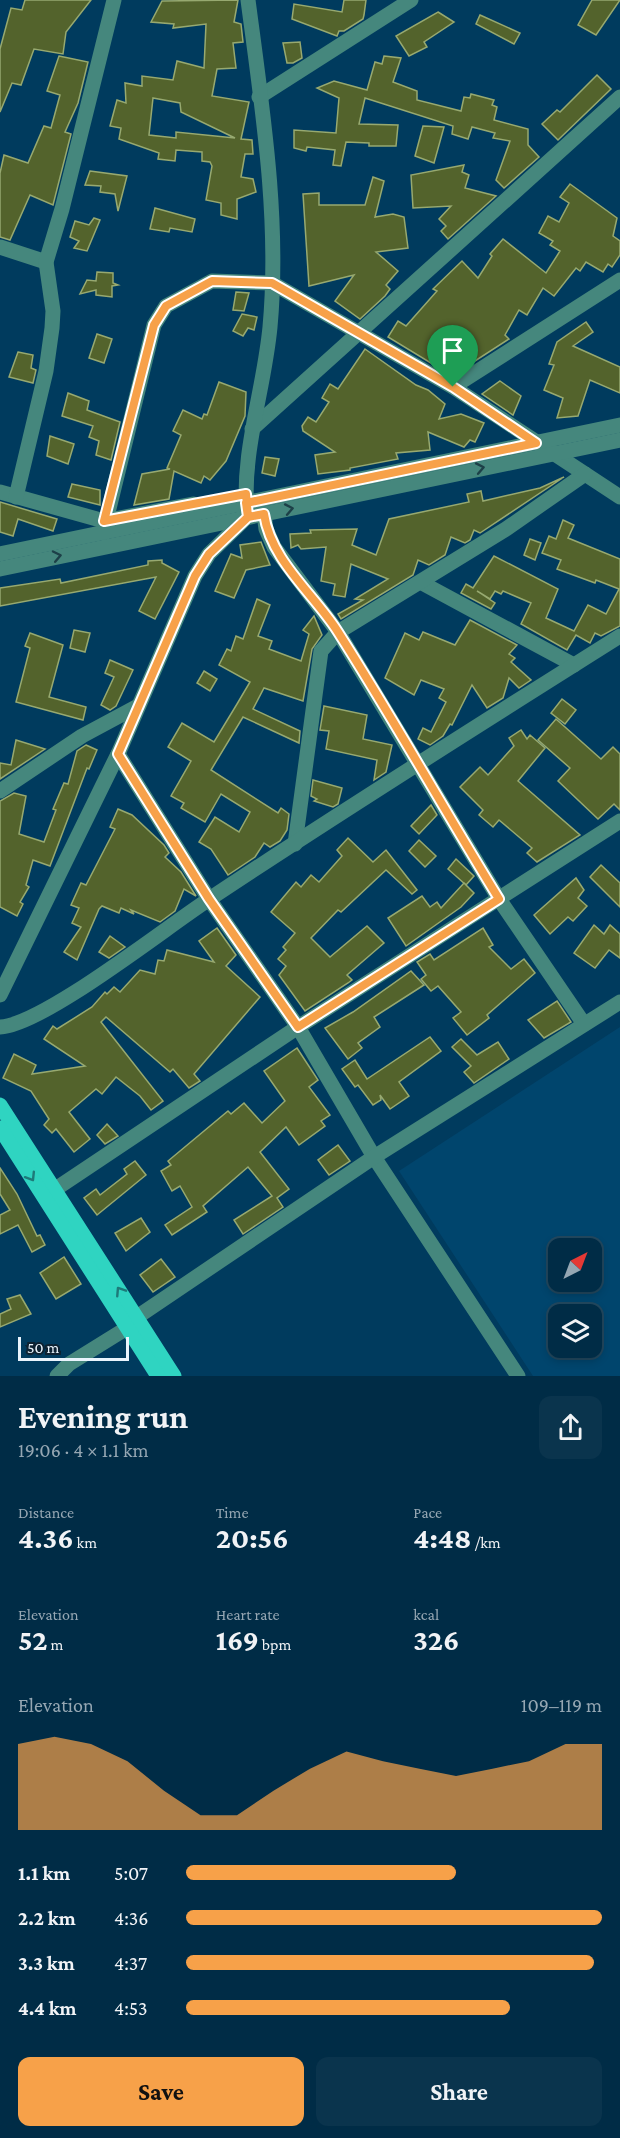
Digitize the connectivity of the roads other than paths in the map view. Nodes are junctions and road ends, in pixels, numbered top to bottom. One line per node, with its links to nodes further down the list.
1 (114, 0): 7 (street)
2 (248, 0): 5 (street)
3 (411, 0): 5 (street)
4 (620, 96): 10 (street)
5 (259, 97): 9 (street)
6 (0, 247): 7 (street)
7 (46, 262): 19 (street)
8 (620, 280): 11 (street)
9 (272, 283): 10 (street); 13 (street); 23 (street)
10 (358, 332): 11 (street); 13 (street)
11 (453, 387): 15 (street)
12 (620, 425): 15 (street)
13 (252, 429): 21 (street)
14 (620, 440): 16 (street)
15 (536, 443): 16 (street); 21 (street)
16 (554, 453): 17 (street); 22 (street, one-way to 16)
17 (585, 474): 20 (street); 26 (street)
18 (0, 492): 19 (street)
19 (16, 497): 23 (street)
20 (620, 497)
21 (246, 504): 22 (street); 23 (street); 25 (street, one-way to 21); 30 (street)
22 (264, 514): 27 (street)
23 (103, 527): 24 (street)
24 (0, 554)
25 (0, 569)
26 (422, 583): 27 (street); 29 (street)
27 (338, 632): 32 (street); 35 (street)
28 (620, 636): 29 (street)
29 (574, 665): 32 (street)
30 (136, 707): 31 (street); 33 (street)
31 (118, 754): 36 (street); 38 (street)
32 (416, 765): 35 (street); 37 (street)
33 (0, 791)
34 (620, 821): 37 (street)
35 (295, 844): 36 (street)
36 (209, 899): 41 (street); 42 (street)
37 (499, 899): 40 (street); 42 (street)
38 (0, 995)
39 (620, 1002): 40 (street)
40 (584, 1024): 45 (street)
41 (0, 1027)
42 (298, 1027): 45 (street); 46 (street)
43 (0, 1105): 46 (main road)
44 (0, 1128): 47 (main road, one-way to 47)
45 (374, 1157): 47 (street); 51 (street)
46 (54, 1190): 47 (main road, one-way to 46)
47 (132, 1323): 48 (street); 49 (main road); 50 (main road)
48 (57, 1376)
49 (158, 1376)
50 (174, 1376)
51 (518, 1376)

